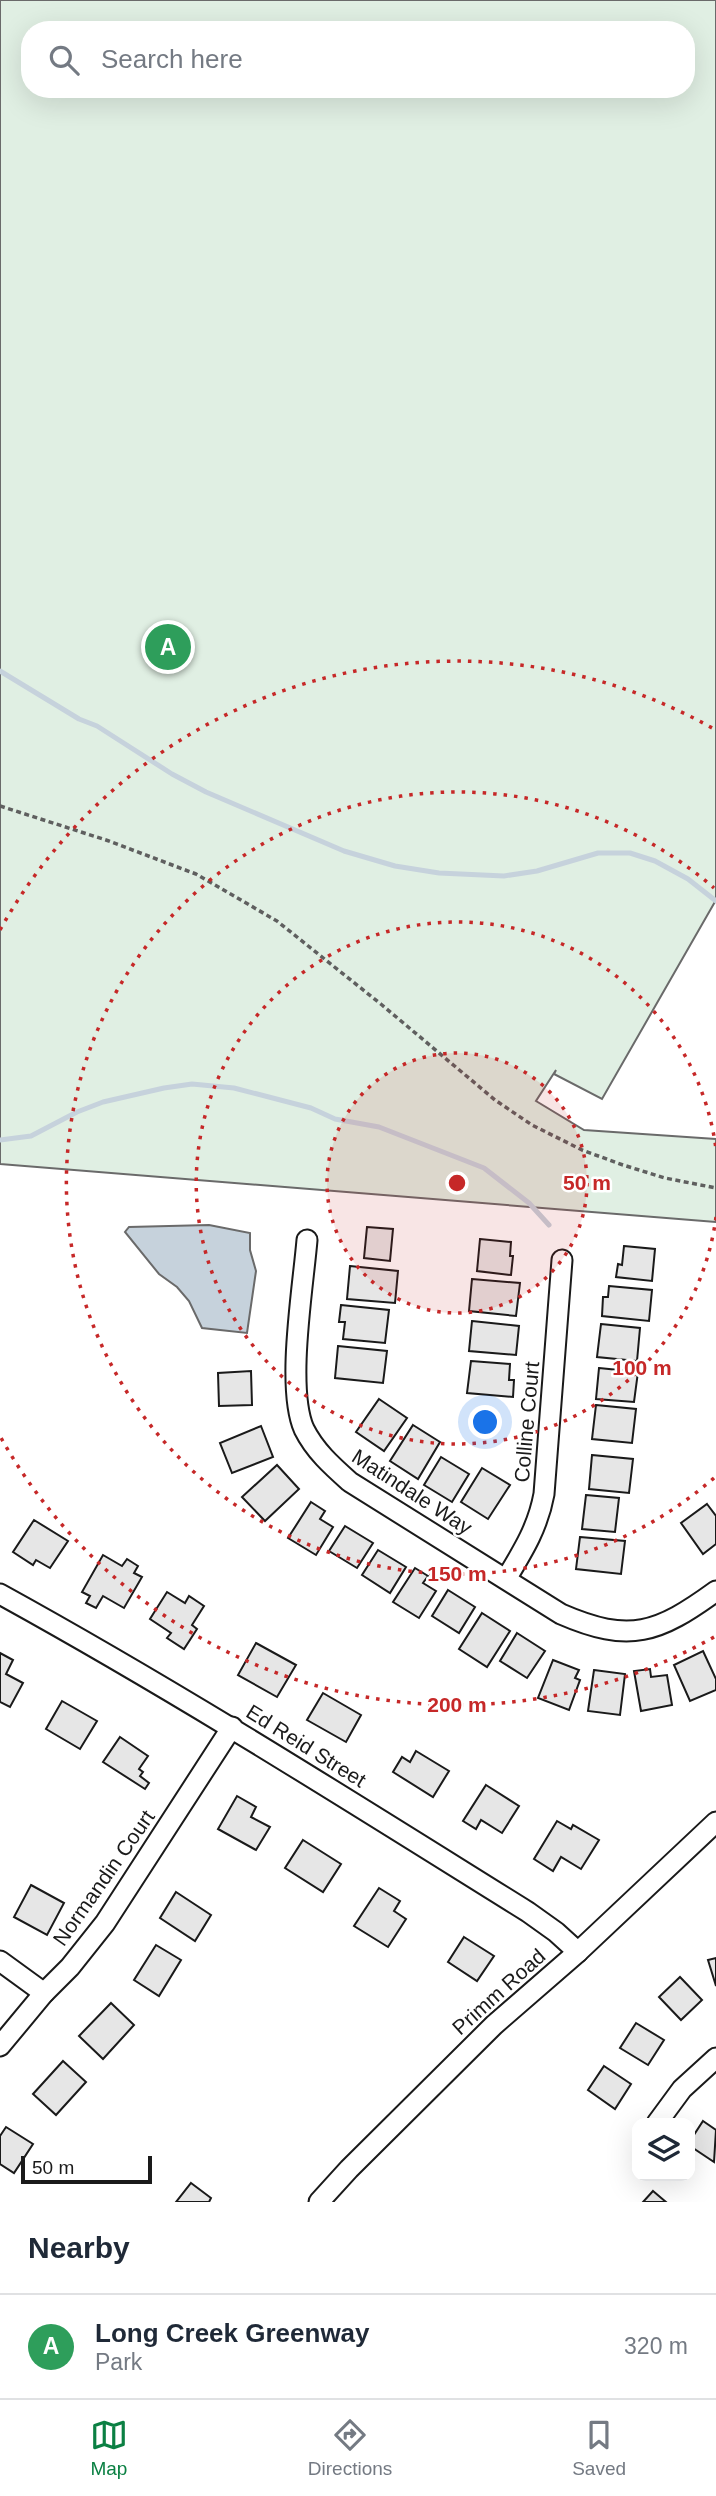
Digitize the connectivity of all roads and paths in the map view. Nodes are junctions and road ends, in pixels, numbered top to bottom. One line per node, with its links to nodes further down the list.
1 (0, 806): 2 (path)
2 (716, 1188)
3 (307, 1240): 5 (street, Matindale Way)
4 (562, 1260): 5 (street, Colline Court)
5 (506, 1580): 6 (street, Matindale Way)
6 (716, 1591)
7 (0, 1594): 8 (street, Ed Reid Street)
8 (232, 1727): 10 (street, Ed Reid Street); 12 (street, Normandin Court)
9 (716, 1822): 10 (street, Primm Road)
10 (578, 1952): 16 (street, Primm Road)
11 (0, 1961): 12 (street)
12 (44, 1993): 13 (street, Normandin Court)
13 (0, 2046)
14 (716, 2058): 15 (street)
15 (661, 2118)
16 (319, 2202)

